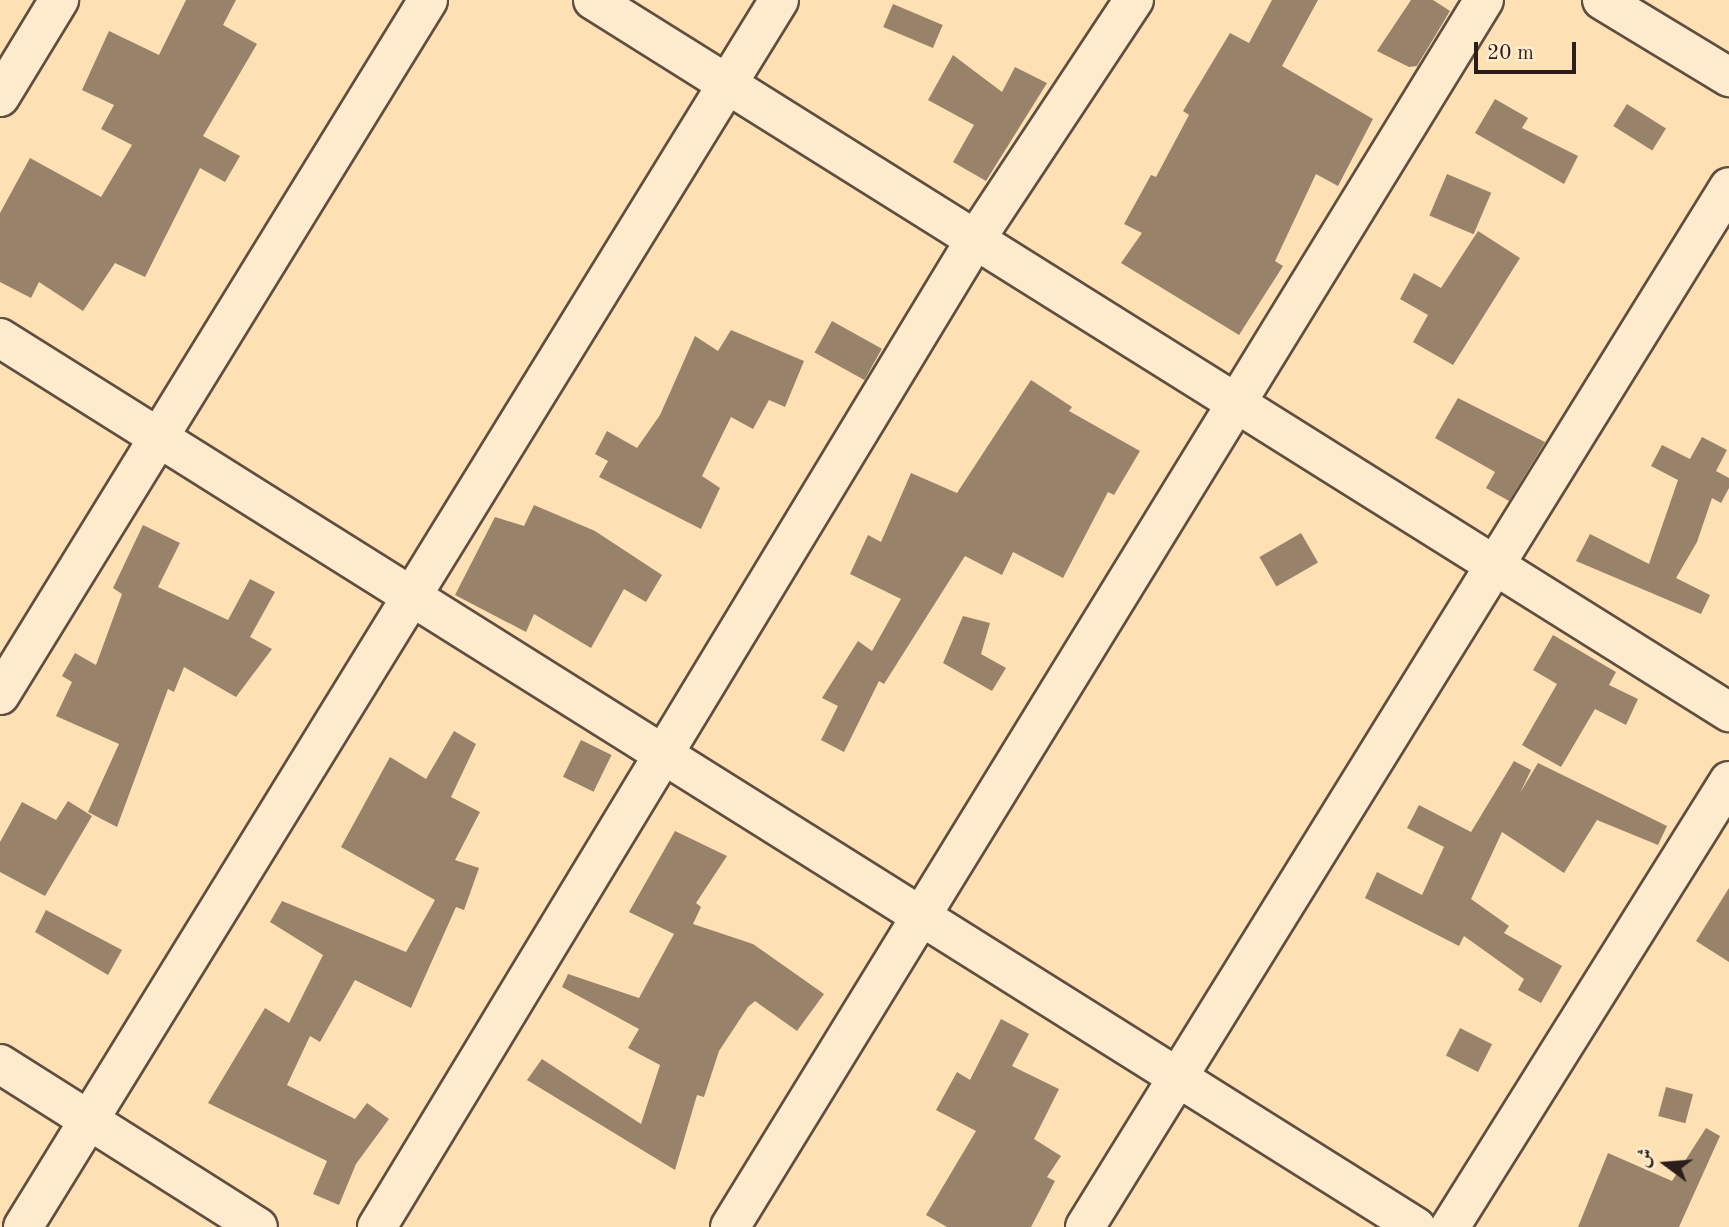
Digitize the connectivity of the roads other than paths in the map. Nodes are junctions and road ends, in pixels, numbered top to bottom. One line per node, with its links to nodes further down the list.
1 (59, 0): 10 (street)
2 (428, 0): 15 (street)
3 (593, 0): 9 (street)
4 (779, 0): 9 (street)
5 (1134, 0): 12 (street)
6 (1485, 0): 14 (street)
7 (1602, 0): 8 (street)
8 (1729, 78)
9 (727, 84): 12 (street); 17 (street)
10 (0, 97)
11 (1729, 187): 16 (street)
12 (975, 240): 14 (street); 20 (street)
13 (0, 338): 15 (street)
14 (1237, 403): 16 (street); 22 (street)
15 (159, 438): 17 (street); 18 (street)
16 (1496, 565): 19 (street); 24 (street)
17 (412, 597): 20 (street); 25 (street)
18 (0, 695)
19 (1729, 712)
20 (663, 754): 22 (street); 28 (street)
21 (1729, 781): 32 (street)
22 (922, 916): 24 (street); 29 (street)
23 (0, 1064): 25 (street)
24 (1178, 1078): 30 (street); 31 (street)
25 (89, 1120): 26 (street); 27 (street)
26 (23, 1227)
27 (258, 1227)
28 (377, 1227)
29 (730, 1227)
30 (1085, 1227)
31 (1416, 1227)
32 (1450, 1227)

